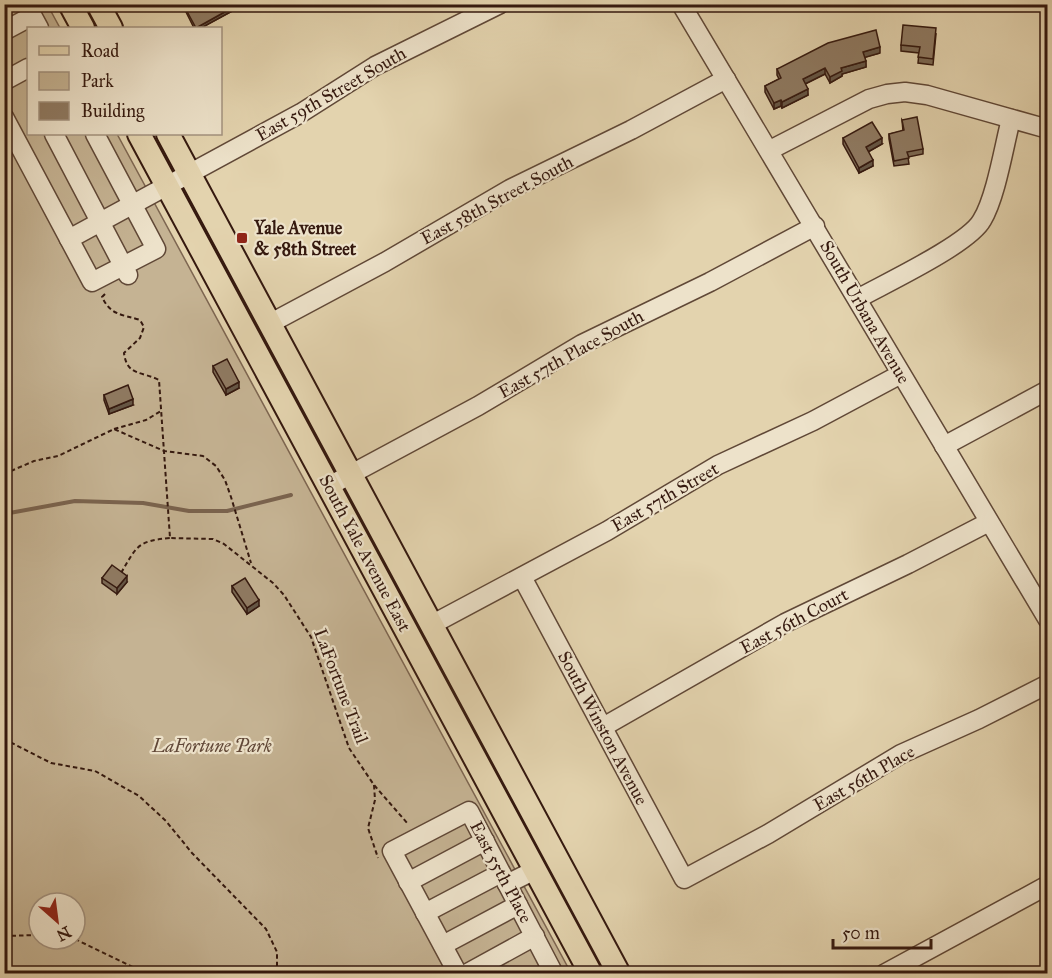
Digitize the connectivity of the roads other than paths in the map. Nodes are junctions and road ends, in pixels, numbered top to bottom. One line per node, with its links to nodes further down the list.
1 (70, 4): 6 (main road)
2 (98, 4): 7 (main road)
3 (500, 4): 20 (street, East 59th Street South)
4 (681, 4): 10 (street, South Urbana Avenue)
5 (32, 16): 8 (street)
6 (82, 27)
7 (110, 27)
8 (4, 31)
9 (26, 75): 11 (street)
10 (726, 79): 19 (street, South Urbana Avenue); 28 (street, East 58th Street South)
11 (4, 81)
12 (4, 117): 25 (street)
13 (1011, 118): 14 (street); 19 (street); 27 (street)
14 (1047, 129)
15 (55, 135): 23 (street)
16 (96, 135): 22 (street)
17 (140, 135): 21 (main road, South Yale Avenue East)
18 (169, 135): 20 (main road, South Yale Avenue East)
19 (770, 150): 24 (street, South Urbana Avenue)
20 (189, 173): 21 (street, East 59th Street South); 28 (main road, South Yale Avenue East)
21 (167, 185): 22 (street, East 59th Street South); 33 (main road, South Yale Avenue East)
22 (133, 205): 23 (street, East 59th Street South); 26 (street)
23 (101, 222): 25 (street, East 59th Street South); 26 (street)
24 (815, 226): 27 (street, South Urbana Avenue); 32 (street, East 57th Place South)
25 (69, 239): 26 (street)
26 (126, 271)
27 (859, 298): 29 (street, South Urbana Avenue)
28 (269, 324): 32 (main road, South Yale Avenue East)
29 (901, 374): 31 (street, South Urbana Avenue); 35 (street, East 57th Street)
30 (1047, 390): 31 (street)
31 (944, 446): 34 (street, South Urbana Avenue)
32 (351, 475): 33 (street, East 57th Place South); 38 (main road, South Yale Avenue East)
33 (329, 486): 42 (main road, South Yale Avenue East)
34 (989, 522): 36 (street, South Urbana Avenue); 40 (street, East 56th Court)
35 (522, 577): 38 (street, East 57th Street); 40 (street, South Winston Avenue)
36 (1040, 590): 37 (street, South Urbana Avenue)
37 (1047, 620)
38 (431, 625): 55 (main road, South Yale Avenue East)
39 (1047, 684): 44 (street, East 56th Place)
40 (603, 728): 44 (street, South Winston Avenue)
41 (485, 841): 43 (street, East 55th Place); 45 (street); 45 (street, East 55th Place)
42 (535, 870): 43 (street); 54 (main road, South Yale Avenue East)
43 (504, 879): 47 (street, East 55th Place); 48 (street)
44 (684, 879)
45 (408, 882): 48 (street, East 55th Place)
46 (1047, 885): 56 (street)
47 (518, 905): 49 (street, East 55th Place); 50 (street)
48 (426, 913): 50 (street, East 55th Place)
49 (534, 936): 51 (street, East 55th Place); 53 (street)
50 (443, 945): 52 (street, East 55th Place)
51 (549, 972)
52 (458, 974)
53 (466, 974)
54 (591, 974)
55 (619, 974)
56 (884, 974)

